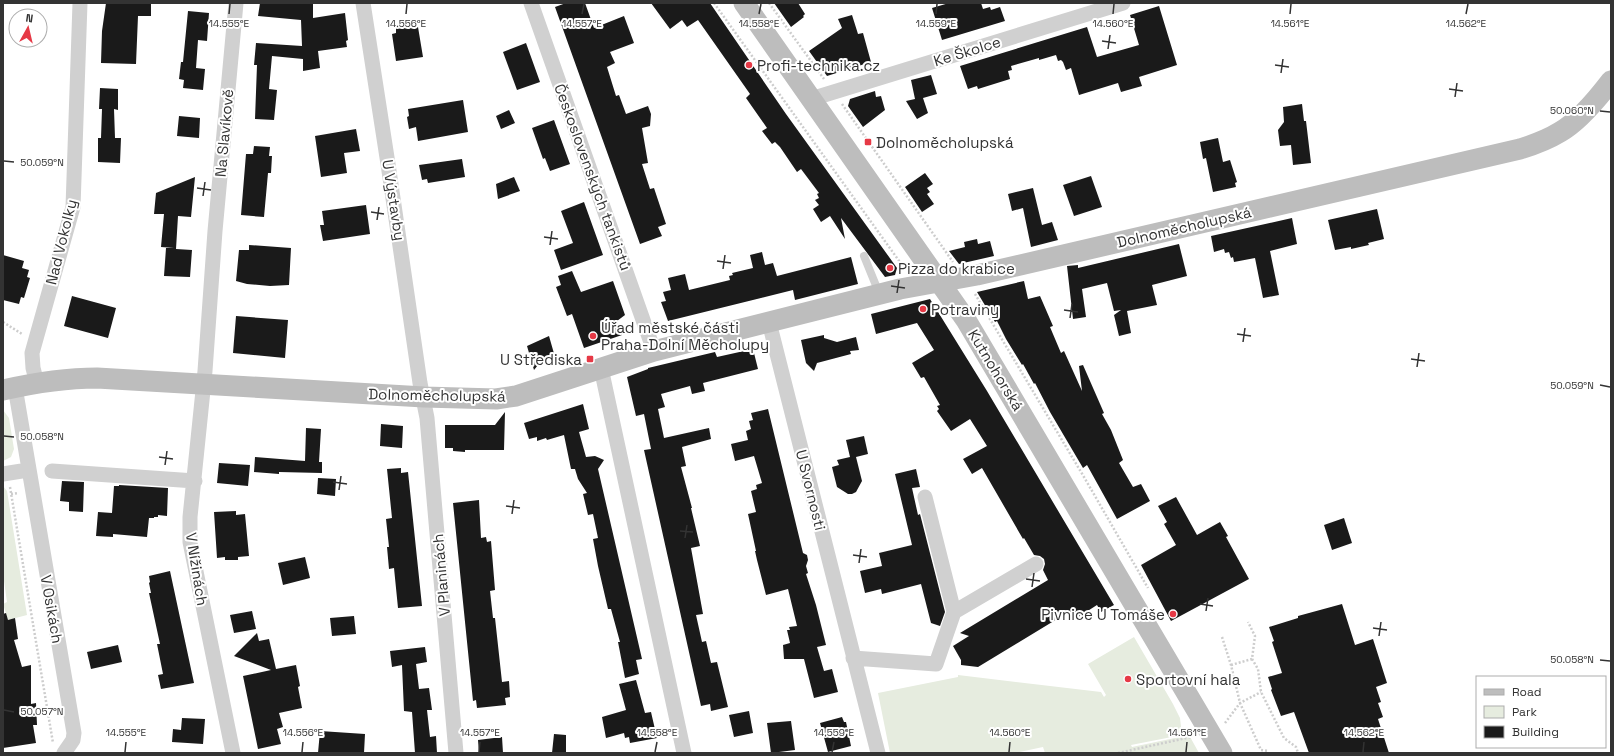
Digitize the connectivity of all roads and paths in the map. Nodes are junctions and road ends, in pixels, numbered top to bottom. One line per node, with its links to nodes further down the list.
1 (80, 3): 19 (street, Nad Vokolky)
2 (236, 3): 23 (street, Na Slavíkově)
3 (363, 3): 25 (street, U Výstavby)
4 (531, 3): 20 (street, Československých tankistů)
5 (714, 3): 15 (path)
6 (744, 3): 11 (street, Kutnohorská)
7 (769, 3): 10 (path)
8 (1123, 3): 10 (street, Ke Školce)
9 (1611, 81): 14 (street, Dolnoměcholupská)
10 (833, 92): 11 (street, Ke Školce); 12 (path)
11 (811, 100): 14 (street, Kutnohorská)
12 (902, 189)
13 (864, 256): 16 (lane)
14 (939, 282): 15 (street, Dolnoměcholupská); 42 (street, Kutnohorská)
15 (910, 287): 16 (street, Dolnoměcholupská)
16 (880, 294): 18 (street, Dolnoměcholupská)
17 (3, 322): 19 (path)
18 (770, 322): 20 (street, Dolnoměcholupská); 37 (street, U Svornosti)
19 (36, 338): 22 (street, Nad Vokolky)
20 (654, 351): 21 (street, Dolnoměcholupská)
21 (601, 368): 25 (street, Dolnoměcholupská); 47 (street)
22 (37, 383): 23 (street, Dolnoměcholupská); 24 (street, Dolnoměcholupská)
23 (203, 383): 25 (street, Dolnoměcholupská); 29 (street, V Nížinách)
24 (9, 389): 26 (street, V Osikách)
25 (424, 397): 46 (street, V Planinách)
26 (28, 470): 28 (street); 30 (street, V Osikách)
27 (52, 471): 29 (street)
28 (6, 479): 31 (path)
29 (194, 481): 45 (street, V Nížinách)
30 (31, 490): 31 (path); 43 (street, V Osikách)
31 (11, 494): 43 (path)
32 (925, 497): 34 (street)
33 (1036, 564): 34 (street)
34 (954, 612): 37 (street)
35 (1248, 622): 38 (path)
36 (1222, 638): 39 (path)
37 (853, 658): 48 (street, U Svornosti)
38 (1252, 659): 39 (path); 40 (path)
39 (1231, 665): 41 (path)
40 (1261, 692): 41 (path); 51 (path)
41 (1240, 704): 42 (path); 44 (path)
42 (1218, 728): 49 (path); 50 (street, Kutnohorská)
43 (67, 750)
44 (1269, 751)
45 (233, 753)
46 (456, 753)
47 (684, 753)
48 (878, 753)
49 (1119, 753)
50 (1222, 753)
51 (1298, 753)

